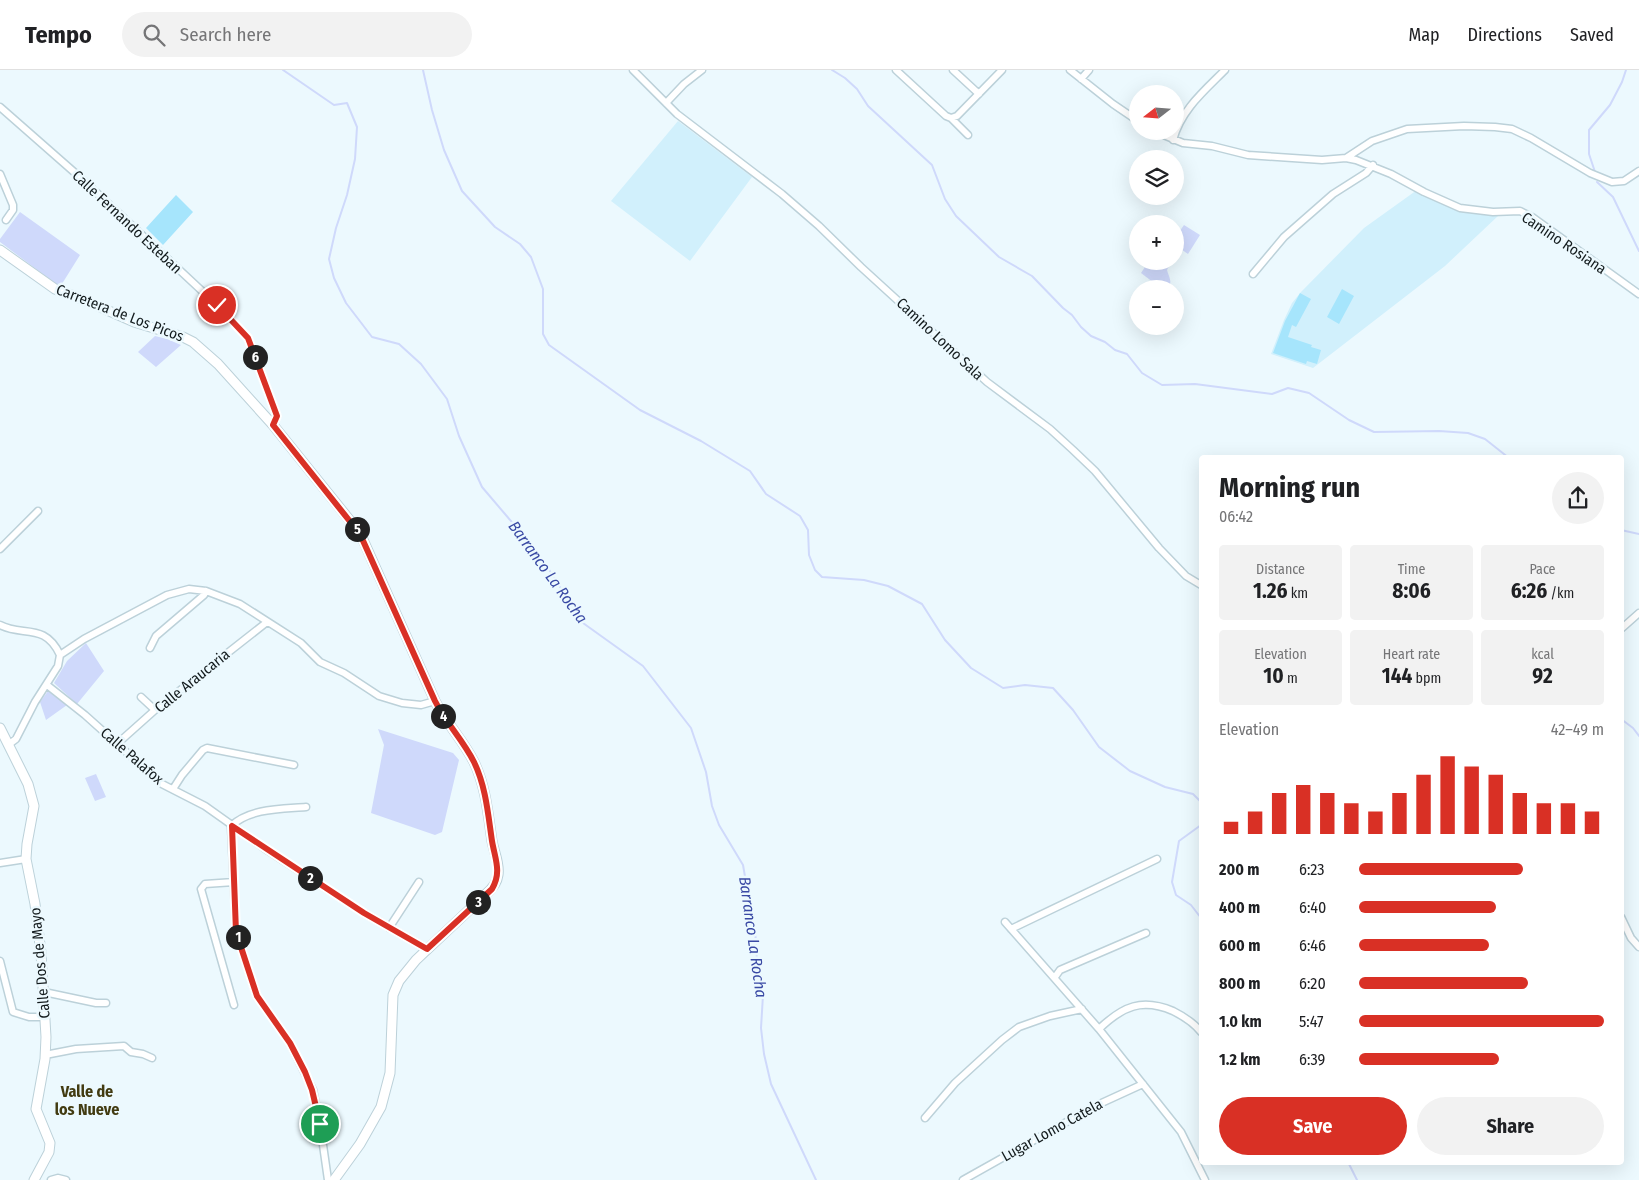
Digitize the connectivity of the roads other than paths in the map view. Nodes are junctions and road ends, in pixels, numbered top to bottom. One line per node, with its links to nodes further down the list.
1 (633, 70): 13 (street, Camino Lomo Sala)
2 (702, 70): 13 (street)
3 (896, 70): 10 (street)
4 (910, 70): 10 (street)
5 (953, 70): 12 (street)
6 (1002, 70): 12 (street)
7 (1070, 70): 11 (street)
8 (1089, 70): 11 (street)
9 (1225, 70): 16 (street)
10 (903, 76): 17 (street)
11 (1081, 79): 15 (street)
12 (979, 94): 17 (street)
13 (666, 103): 31 (street, Camino Lomo Sala)
14 (0, 107): 28 (street, Calle Fernando Esteban)
15 (1129, 114)
16 (1184, 115)
17 (951, 118): 18 (street)
18 (968, 135)
19 (1173, 140): 20 (street)
20 (1346, 158): 21 (street, Camino Rosiana); 22 (street)
21 (1373, 165): 26 (street); 27 (street, Camino Rosiana)
22 (1639, 171)
23 (0, 174): 24 (street)
24 (6, 220)
25 (0, 250): 28 (main road, Carretera de Los Picos)
26 (1253, 274)
27 (1639, 294)
28 (273, 425): 41 (main road, Carretera de Los Picos)
29 (38, 511): 30 (street)
30 (0, 549)
31 (1199, 584)
32 (206, 591): 34 (street); 37 (street); 38 (street)
33 (1639, 612): 36 (street)
34 (267, 622): 41 (street); 42 (street, Calle Araucaria)
35 (0, 625): 38 (street)
36 (1624, 627)
37 (150, 648)
38 (60, 655): 39 (street)
39 (47, 685): 44 (street, Calle Palafox); 45 (street)
40 (141, 697): 42 (street)
41 (435, 701): 61 (main road, Carretera de Los Picos)
42 (155, 710): 44 (street, Calle Araucaria)
43 (0, 728): 45 (main road, Calle Dos de Mayo)
44 (118, 743): 47 (street, Calle Palafox)
45 (8, 745): 50 (main road, Calle Dos de Mayo)
46 (294, 765): 47 (street)
47 (174, 789): 49 (street, Calle Palafox)
48 (306, 807): 49 (street)
49 (232, 826): 53 (street); 57 (street, Calle Palafox)
50 (26, 859): 52 (street); 64 (main road, Calle Dos de Mayo)
51 (1157, 859): 58 (street)
52 (0, 864)
53 (234, 882): 66 (street); 78 (street)
54 (419, 882): 57 (street)
55 (1005, 922): 58 (street)
56 (1624, 923): 60 (street)
57 (389, 928): 61 (street, Calle Palafox)
58 (1012, 930): 63 (street)
59 (1146, 933): 63 (street)
60 (1639, 947)
61 (427, 949): 79 (main road, Carretera de Los Picos)
62 (0, 961): 68 (street)
63 (1054, 977): 67 (street)
64 (44, 992): 65 (street); 68 (main road, Calle Dos de Mayo)
65 (106, 1003)
66 (234, 1005)
67 (1082, 1009): 69 (street); 74 (street)
68 (46, 1017): 71 (main road, Calle Dos de Mayo)
69 (1099, 1029): 70 (street); 73 (street)
70 (1199, 1029)
71 (45, 1055): 72 (street); 75 (main road, Calle Dos de Mayo)
72 (152, 1058)
73 (1143, 1084): 80 (street, Lugar Lomo Catela); 81 (street)
74 (925, 1118)
75 (34, 1180)
76 (51, 1180): 77 (street)
77 (66, 1180)
78 (328, 1180)
79 (334, 1180)
80 (963, 1180)
81 (1206, 1180)

